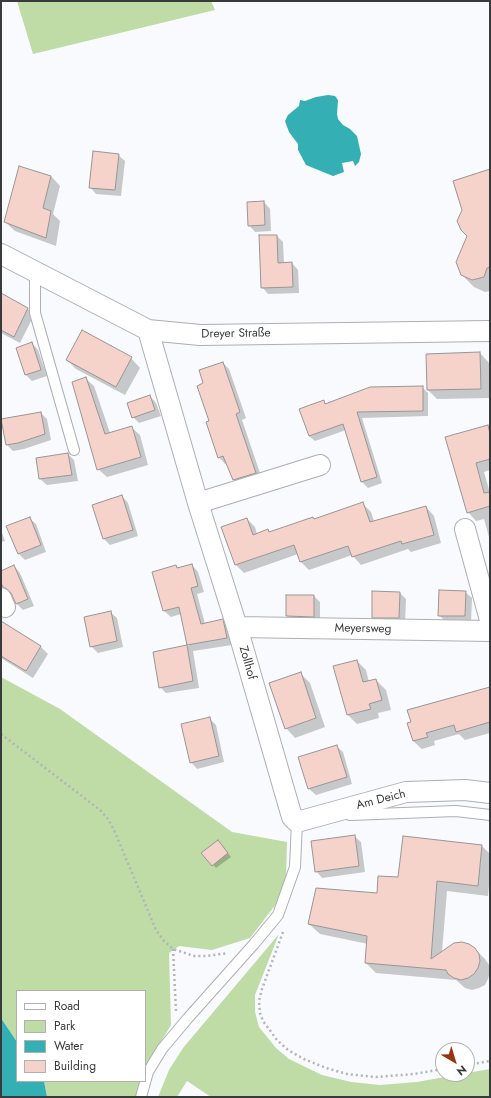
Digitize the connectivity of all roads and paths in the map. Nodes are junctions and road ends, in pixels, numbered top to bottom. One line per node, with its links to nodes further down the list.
1 (1, 254): 2 (street, Dreyer Straße)
2 (35, 271): 3 (street, Dreyer Straße); 5 (lane)
3 (148, 330): 4 (street, Dreyer Straße); 7 (street, Zollhof)
4 (490, 331)
5 (74, 450)
6 (320, 465): 7 (street)
7 (198, 503): 10 (street, Zollhof)
8 (465, 529): 9 (street)
9 (490, 620)
10 (237, 627): 11 (street, Meyersweg); 16 (street, Zollhof)
11 (490, 631)
12 (1, 734): 19 (path)
13 (490, 793): 15 (street, Am Deich)
14 (490, 815): 15 (lane)
15 (322, 816): 16 (street, Am Deich)
16 (297, 822): 17 (lane)
17 (278, 915): 18 (lane); 23 (path)
18 (254, 944): 19 (path); 20 (lane)
19 (173, 949): 20 (path)
20 (178, 1030): 24 (lane)
21 (490, 1061): 22 (path)
22 (475, 1064)
23 (435, 1070)
24 (146, 1079)
25 (145, 1082): 26 (lane)
26 (141, 1097)

